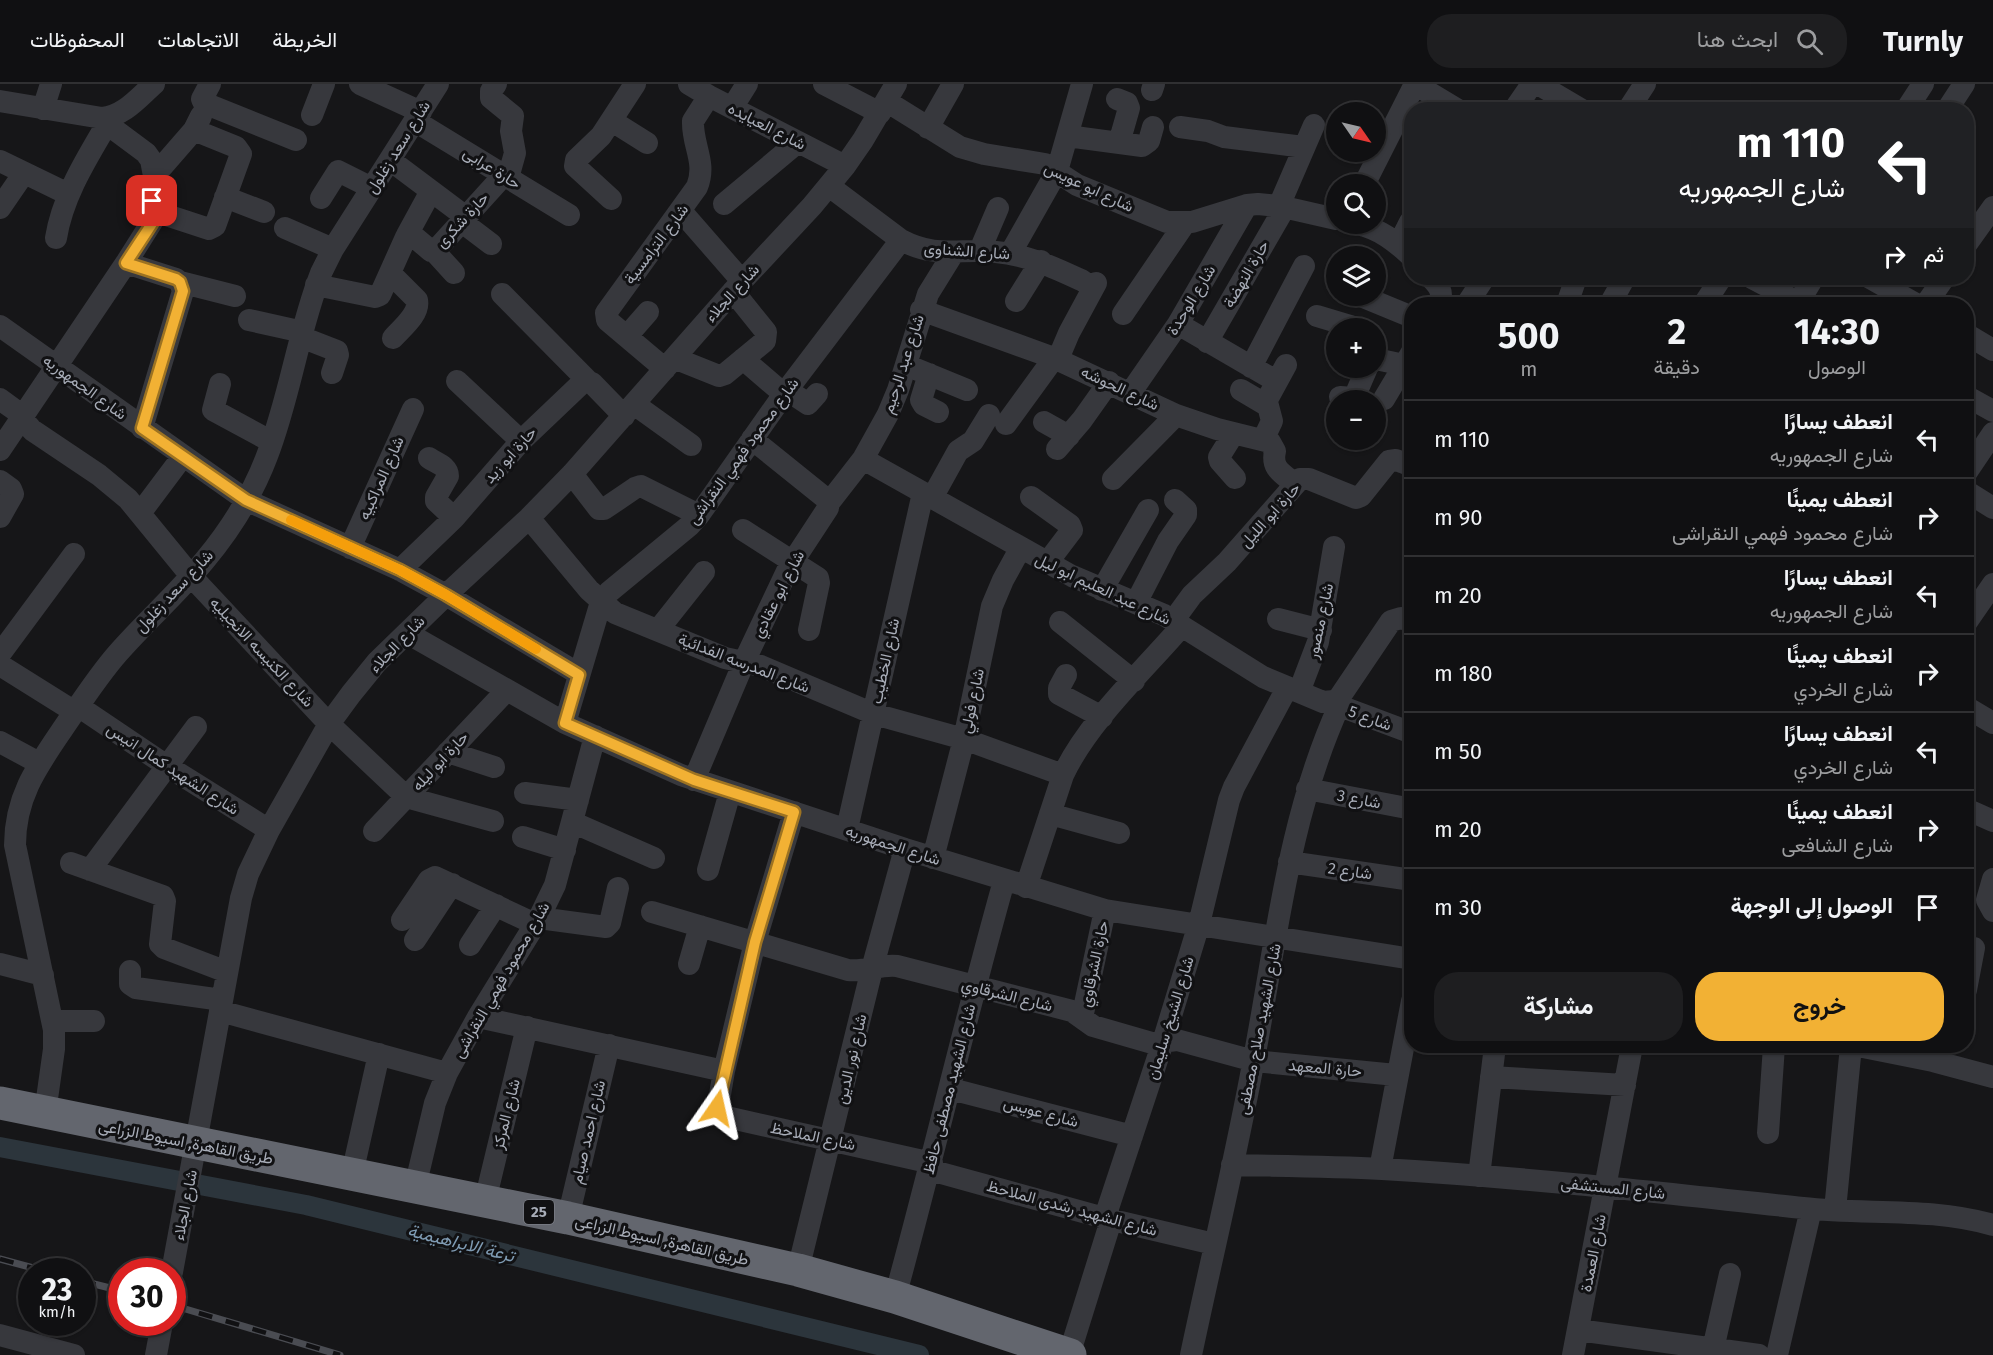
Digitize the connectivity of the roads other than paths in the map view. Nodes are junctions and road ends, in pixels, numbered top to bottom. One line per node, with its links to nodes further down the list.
1 (51, 84): 32 (street)
2 (154, 84): 35 (street)
3 (324, 84): 33 (street)
4 (360, 84): 34 (street, حارة عرابى)
5 (438, 84): 34 (street, شارع سعد زغلول)
6 (496, 84): 55 (street)
7 (635, 84): 36 (street)
8 (747, 84): 31 (street)
9 (953, 84): 40 (street)
10 (1082, 84): 42 (street)
11 (1415, 84): 23 (street); 24 (street)
12 (1532, 84): 25 (street)
13 (1538, 84): 26 (street)
14 (1645, 84): 27 (street)
15 (1923, 84): 28 (street)
16 (1964, 84): 29 (street)
17 (838, 87): 20 (street, شارع ابو عويس)
18 (696, 88): 31 (street, شارع العيايده); 70 (street, شارع الترامسية)
19 (208, 94): 41 (street); 43 (street)
20 (887, 99): 40 (street, شارع ابو عويس); 50 (street, شارع الجلاء)
21 (1117, 99): 45 (street)
22 (0, 100): 32 (street)
23 (1406, 102)
24 (1445, 102)
25 (1520, 102)
26 (1568, 102)
27 (1633, 102)
28 (1911, 102)
29 (1952, 102)
30 (1404, 106): 53 (street)
31 (732, 108): 44 (street, شارع العيايده)
32 (43, 109): 35 (street)
33 (312, 115)
34 (418, 116): 48 (street, شارع سعد زغلول); 55 (street, حارة عرابى)
35 (109, 120): 54 (street); 59 (street)
36 (612, 121): 46 (street); 62 (street)
37 (1314, 125): 47 (street, حارة النهضة)
38 (1153, 126): 45 (street)
39 (1180, 127): 47 (street)
40 (928, 128): 51 (street, شارع ابو عويس)
41 (194, 130): 54 (street); 60 (street)
42 (1067, 136): 45 (street); 51 (street)
43 (296, 140)
44 (798, 142): 50 (street, شارع العيايده); 63 (street)
45 (1119, 143)
46 (646, 146)
47 (1304, 147): 65 (street, حارة النهضة)
48 (390, 160): 57 (street, شارع سعد زغلول); 58 (street)
49 (0, 161): 52 (street)
50 (845, 166): 56 (street, شارع الجلاء)
51 (1057, 171): 75 (street, شارع ابو عويس); 88 (street)
52 (24, 173): 59 (street); 67 (street)
53 (1370, 174)
54 (154, 176): 69 (street)
55 (506, 177): 72 (street, حارة عرابى); 74 (street, حارة شكرى)
56 (829, 186): 81 (street, شارع الشناوى); 99 (street, شارع الجلاء)
57 (372, 188): 61 (street); 83 (street, شارع سعد زغلول)
58 (432, 191): 74 (street); 79 (street)
59 (68, 194): 80 (street)
60 (225, 197): 69 (street); 71 (street)
61 (321, 198)
62 (611, 199)
63 (724, 204)
64 (1247, 205): 65 (street, شارع ابو عويس); 75 (street, شارع ابو عويس); 113 (street, شارع الوحدة)
65 (1282, 207): 73 (street, شارع ابو عويس); 119 (street, حارة النهضة)
66 (1993, 207): 78 (street)
67 (0, 208)
68 (998, 208): 84 (street)
69 (154, 211): 90 (street)
70 (681, 211): 99 (street); 116 (street, شارع الترامسية)
71 (264, 212)
72 (569, 215)
73 (1326, 217)
74 (464, 219): 82 (street); 86 (street, حارة شكرى)
75 (1185, 223): 108 (street)
76 (285, 228): 83 (street)
77 (1383, 234): 85 (street)
78 (1974, 234)
79 (408, 235): 86 (street, حارة شكرى); 92 (street, حارة شكرى)
80 (56, 238)
81 (901, 240): 87 (street, شارع الشناوى); 138 (street, شارع محمود فهمي النقراشى)
82 (491, 244)
83 (333, 249): 96 (street, شارع سعد زغلول)
84 (980, 250): 87 (street, شارع الشناوى); 88 (street, شارع الشناوى)
85 (1404, 250)
86 (434, 251): 93 (street)
87 (954, 252): 106 (street, شارع عبد الرحيم)
88 (1010, 254): 89 (street, شارع الشناوى)
89 (1041, 261): 95 (street, شارع الشناوى); 104 (street)
90 (126, 263): 94 (street); 128 (street)
91 (1304, 266): 129 (street)
92 (390, 273): 96 (street, حارة شكرى); 117 (street)
93 (454, 273)
94 (180, 282): 101 (street); 152 (street)
95 (1090, 282): 121 (street, شارع الخطيب)
96 (316, 285): 115 (street, شارع سعد زغلول)
97 (1765, 285): 102 (street)
98 (1882, 285): 103 (street)
99 (738, 286): 123 (street); 125 (street, شارع الجلاء)
100 (502, 294): 132 (street)
101 (235, 296)
102 (1786, 297)
103 (1904, 297)
104 (1016, 301)
105 (1385, 306): 109 (street)
106 (921, 310): 121 (street, شارع الحوشه); 126 (street, شارع عبد الرحيم)
107 (648, 312): 116 (street)
108 (1123, 314)
109 (1404, 314)
110 (1317, 316): 111 (street)
111 (1326, 319)
112 (249, 320): 115 (street)
113 (1178, 324): 119 (street); 139 (street, شارع الوحدة)
114 (0, 326): 128 (street, شارع الجمهوريه)
115 (302, 335): 130 (street); 158 (street, شارع سعد زغلول)
116 (627, 336): 125 (street, شارع الترامسية)
117 (393, 338)
118 (1974, 339): 120 (street)
119 (1207, 342): 129 (street)
120 (1992, 345)
121 (1056, 358): 134 (street, شارع الحوشه); 172 (street, شارع الخطيب)
122 (1404, 358): 124 (street)
123 (743, 359): 125 (street, شارع الترامسية); 138 (street)
124 (1386, 359)
125 (670, 364): 146 (street, شارع الجلاء)
126 (906, 365): 131 (street); 163 (street, شارع عبد الرحيم)
127 (1404, 365): 141 (street)
128 (56, 367): 150 (street); 152 (street, شارع الجمهوريه)
129 (1251, 367): 144 (street)
130 (332, 374)
131 (929, 374): 136 (street); 148 (street)
132 (587, 380): 146 (street); 157 (street, حارة ابو زيد)
133 (457, 381): 157 (street)
134 (1109, 382): 139 (street, شارع الحوشه); 151 (street)
135 (220, 384): 158 (street)
136 (967, 390)
137 (1241, 390): 144 (street)
138 (786, 392): 140 (street); 155 (street, شارع محمود فهمي النقراشى)
139 (1131, 392): 149 (street, شارع الحوشه)
140 (817, 394)
141 (1386, 396)
142 (0, 399): 150 (street, شارع الكنيسه الانجيليه)
143 (1974, 400): 147 (street)
144 (1268, 406): 156 (street)
145 (413, 409): 186 (street, شارع المراكبيه)
146 (629, 410): 159 (street); 166 (street, شارع الجلاء)
147 (1993, 411)
148 (938, 412)
149 (1176, 415): 153 (street, شارع الحوشه); 168 (street)
150 (22, 418): 160 (street); 179 (street, شارع الكنيسه الانجيليه)
151 (1044, 422)
152 (142, 428): 161 (street, شارع الجمهوريه)
153 (1234, 433): 156 (street, شارع الحوشه); 167 (street)
154 (1993, 433): 165 (street)
155 (752, 439): 176 (street); 180 (street, شارع محمود فهمي النقراشى)
156 (1263, 440): 170 (street)
157 (521, 441): 182 (street, حارة ابو زيد)
158 (272, 442): 174 (street, شارع سعد زغلول)
159 (691, 445)
160 (0, 450)
161 (183, 456): 174 (street, شارع الجمهوريه); 179 (street)
162 (429, 458): 182 (street)
163 (863, 459): 172 (street, شارع عبد العليم ابو ليل); 176 (street, شارع عبد الرحيم)
164 (1404, 463): 170 (street, حارة ابو الليل)
165 (1974, 473)
166 (572, 474): 180 (street); 183 (street, شارع الجلاء)
167 (1235, 478)
168 (1113, 479)
169 (0, 480): 181 (street)
170 (1295, 484): 203 (street, حارة ابو الليل)
171 (1974, 493): 177 (street)
172 (927, 495): 187 (street, شارع عبد العليم ابو ليل); 219 (street, شارع الخطيب)
173 (1031, 497): 190 (street)
174 (246, 500): 186 (street, شارع الجمهوريه); 193 (street, شارع سعد زغلول)
175 (1175, 500): 198 (street)
176 (828, 504): 189 (street, شارع ابو عقادي)
177 (1993, 508)
178 (1148, 510): 195 (street)
179 (141, 512): 193 (street, شارع الكنيسه الانجيليه)
180 (699, 514): 197 (street, شارع محمود فهمي النقراشى)
181 (0, 517)
182 (454, 518): 191 (street, حارة ابو زيد)
183 (529, 518): 196 (street, شارع الجلاء); 197 (street, شارع المدرسه الفدائية)
184 (743, 530): 189 (street)
185 (1334, 547): 206 (street, شارع منصور)
186 (350, 548): 191 (street, شارع الجمهوريه)
187 (1020, 549): 190 (street, شارع عبد العليم ابو ليل); 227 (street, شارع فولي)
188 (74, 554): 208 (street)
189 (792, 561): 205 (street); 209 (street, شارع ابو عقادي)
190 (1047, 563): 195 (street, شارع عبد العليم ابو ليل)
191 (400, 570): 196 (street, شارع الجمهوريه)
192 (704, 572): 204 (street)
193 (191, 576): 217 (street, شارع سعد زغلول); 223 (street, شارع الكنيسه الانجيليه)
194 (1993, 584): 199 (street)
195 (1102, 590): 198 (street, شارع عبد العليم ابو ليل)
196 (446, 595): 207 (street, شارع الجلاء); 211 (street, شارع الجمهوريه)
197 (601, 602): 204 (street, شارع المدرسه الفدائية); 211 (street, شارع محمود فهمي النقراشى)
198 (1136, 603): 203 (street, شارع عبد العليم ابو ليل)
199 (1974, 611)
200 (1278, 619): 206 (street)
201 (1404, 619): 216 (street)
202 (1060, 622): 213 (street)
203 (1177, 624): 213 (street, حارة ابو الليل); 214 (street, شارع عبد العليم ابو ليل)
204 (658, 630): 209 (street, شارع المدرسه الفدائية)
205 (809, 630)
206 (1321, 630): 214 (street, شارع منصور)
207 (407, 633): 215 (street, شارع الجمهوريه); 223 (street, شارع الجلاء)
208 (0, 654)
209 (744, 662): 219 (street, شارع المدرسه الفدائية); 234 (street, شارع ابو عقادي)
210 (0, 665): 217 (street, شارع الشهيد كمال انيس)
211 (579, 675): 221 (street, شارع محمود فهمي النقراشى)
212 (1066, 675): 220 (street)
213 (1134, 681): 220 (street, حارة ابو الليل)
214 (1293, 690): 216 (street, شارع عبد العليم ابو ليل); 271 (street, شارع الشيخ سليمان)
215 (506, 691): 221 (street, شارع الجمهوريه); 229 (street, حارة ابو ليله)
216 (1334, 704): 225 (street, شارع 5); 235 (street, شارع الشهيد صلاح مصطفى)
217 (76, 709): 230 (street, شارع سعد زغلول); 231 (street, شارع الشهيد كمال انيس)
218 (1974, 712): 222 (street)
219 (874, 714): 227 (street, شارع المدرسه الفدائية); 247 (street, شارع الخطيب)
220 (1102, 717): 233 (street, حارة ابو الليل)
221 (565, 723): 226 (street, شارع الجمهوريه)
222 (1993, 723)
223 (329, 724): 238 (street, شارع الكنيسه الانجيليه); 248 (street, شارع الجلاء)
224 (196, 727): 231 (street)
225 (1404, 730)
226 (595, 736): 234 (street, شارع الجمهوريه); 239 (street, شارع محمود فهمي النقراشى)
227 (964, 739): 233 (street, شارع المدرسه الفدائية); 256 (street, شارع فولي)
228 (0, 742): 230 (street)
229 (448, 752): 232 (street); 238 (street, حارة ابو ليله)
230 (39, 763): 252 (street, شارع سعد زغلول)
231 (167, 766): 248 (street, شارع الشهيد كمال انيس); 282 (street)
232 (494, 767)
233 (1063, 775): 243 (street, حارة ابو الليل)
234 (694, 780): 236 (street, شارع الجمهوريه)
235 (1306, 789): 240 (street, شارع 3); 257 (street, شارع الشهيد صلاح مصطفى)
236 (730, 792): 241 (street, شارع الجمهوريه); 258 (street)
237 (525, 793): 239 (street)
238 (406, 796): 244 (street, شارع الكنيسه الانجيليه); 249 (street, حارة ابو ليله)
239 (578, 800): 246 (street, شارع محمود فهمي النقراشى)
240 (1404, 807)
241 (794, 812): 247 (street, شارع الجمهوريه); 275 (street, شارع الملاحظ)
242 (1974, 813): 245 (street)
243 (1050, 814): 250 (street); 263 (street, حارة ابو الليل)
244 (494, 821)
245 (1993, 821)
246 (572, 822): 254 (street, شارع محمود فهمي النقراشى); 255 (street)
247 (847, 829): 253 (street, شارع الجمهوريه)
248 (269, 830): 282 (street, شارع الجلاء)
249 (374, 831)
250 (1119, 833)
251 (523, 837): 254 (street)
252 (8, 843): 283 (street, شارع سعد زغلول)
253 (905, 849): 256 (street, شارع الجمهوريه); 280 (street, شارع نور الدين)
254 (565, 850): 270 (street, شارع محمود فهمي النقراشى)
255 (654, 858)
256 (933, 858): 261 (street, شارع الجمهوريه)
257 (1289, 862): 259 (street, شارع 2); 273 (street, شارع الشهيد صلاح مصطفى)
258 (708, 870)
259 (1404, 879)
260 (1993, 879): 267 (street)
261 (1004, 881): 263 (street, شارع الجمهوريه); 284 (street, شارع الشهيد مصطفى حافظ)
262 (452, 884): 265 (street); 269 (street); 274 (street)
263 (1026, 887): 266 (street, شارع الجمهوريه)
264 (618, 888): 270 (street)
265 (496, 905): 270 (street); 276 (street)
266 (1105, 910): 271 (street, شارع الجمهوريه); 287 (street, حارة الشرقاوي)
267 (1993, 911)
268 (652, 912): 272 (street, شارع الشرقاوي)
269 (402, 920)
270 (537, 921): 286 (street, شارع محمود فهمي النقراشى)
271 (1199, 924): 273 (street, شارع الجمهوريه); 292 (street, شارع الشيخ سليمان)
272 (700, 926): 275 (street, شارع الشرقاوي); 279 (street)
273 (1277, 937): 277 (street, شارع الجمهوريه); 300 (street, شارع الشهيد صلاح مصطفى)
274 (415, 940)
275 (755, 942): 280 (street, شارع الشرقاوي); 301 (street, شارع الملاحظ)
276 (470, 945)
277 (1404, 958)
278 (0, 964): 283 (street)
279 (689, 964)
280 (872, 969): 284 (street, شارع الشرقاوي); 312 (street, شارع نور الدين)
281 (130, 971): 285 (street)
282 (227, 972): 285 (street, شارع الجلاء)
283 (43, 975): 288 (street, شارع سعد زغلول)
284 (975, 987): 287 (street, شارع الشرقاوي); 307 (street, شارع الشهيد مصطفى حافظ)
285 (221, 1005): 299 (street); 313 (street, شارع الجلاء)
286 (478, 1017): 290 (street); 302 (street, شارع محمود فهمي النقراشى)
287 (1082, 1018): 292 (street, شارع الشرقاوي)
288 (53, 1021): 289 (street); 309 (street, شارع سعد زغلول)
289 (94, 1021)
290 (527, 1027): 293 (street); 321 (street, شارع المركز)
291 (1404, 1038): 303 (street)
292 (1163, 1042): 300 (street, شارع الشرقاوي); 311 (street, شارع الشيخ سليمان)
293 (609, 1045): 301 (street); 324 (street, شارع احمد صيام)
294 (1494, 1053): 304 (street)
295 (1631, 1053): 306 (street, شارع العمدة)
296 (1774, 1053): 310 (street)
297 (1850, 1053): 323 (street)
298 (1893, 1053): 305 (street)
299 (379, 1054): 302 (street); 317 (street)
300 (1254, 1061): 303 (street, حارة المعهد); 314 (street, شارع الشهيد صلاح مصطفى)
301 (724, 1071): 312 (street, شارع الملاحظ)
302 (447, 1073): 319 (street, شارع محمود فهمي النقراشى)
303 (1396, 1075): 316 (street)
304 (1491, 1077): 306 (street); 318 (street)
305 (1993, 1077)
306 (1625, 1085): 320 (street, شارع العمدة)
307 (951, 1089): 311 (street, شارع عويس); 315 (street, شارع الشهيد مصطفى حافظ)
308 (0, 1103): 309 (highway, طريق القاهرة, اسيوط الزراعى / 25)
309 (45, 1113): 313 (highway, طريق القاهرة, اسيوط الزراعى / 25)
310 (1768, 1133)
311 (1132, 1136): 325 (street, شارع الشيخ سليمان)
312 (831, 1140): 315 (street, شارع الملاحظ); 329 (street, شارع نور الدين)
313 (197, 1144): 317 (highway, طريق القاهرة, اسيوط الزراعى / 25); 328 (street, شارع الجلاء)
314 (1232, 1165): 316 (street, شارع المستشفى); 327 (street, شارع الشهيد صلاح مصطفى)
315 (931, 1166): 325 (street, شارع الشهيد رشدى الملاحظ); 331 (street, شارع الشهيد مصطفى حافظ)
316 (1380, 1168): 318 (street, شارع المستشفى)
317 (352, 1174): 319 (highway, طريق القاهرة, اسيوط الزراعى / 25)
318 (1479, 1176): 320 (street, شارع المستشفى)
319 (415, 1187): 321 (highway, طريق القاهرة, اسيوط الزراعى / 25)
320 (1606, 1187): 322 (street, شارع المستشفى); 332 (street, شارع العمدة)
321 (485, 1201): 324 (highway, طريق القاهرة, اسيوط الزراعى / 25)
322 (1811, 1209): 323 (street, شارع المستشفى); 342 (street)
323 (1835, 1210): 326 (street, شارع المستشفى)
324 (568, 1218): 329 (highway, طريق القاهرة, اسيوط الزراعى / 25)
325 (1108, 1219): 327 (street, شارع الشهيد رشدى الملاحظ); 338 (street, شارع الشيخ سليمان)
326 (1993, 1224)
327 (1214, 1244): 339 (street, شارع الشهيد صلاح مصطفى)
328 (175, 1258)
329 (798, 1270): 331 (highway, طريق القاهرة, اسيوط الزراعى / 25)
330 (1730, 1275): 335 (street)
331 (895, 1297): 338 (highway, طريق القاهرة, اسيوط الزراعى / 25)
332 (1578, 1330): 335 (street); 340 (street, شارع العمدة)
333 (0, 1335): 336 (street)
334 (160, 1336): 337 (street)
335 (1703, 1350): 341 (street)
336 (68, 1354)
337 (156, 1355)
338 (1069, 1355)
339 (1191, 1355)
340 (1573, 1355)
341 (1759, 1355)
342 (1777, 1355)

